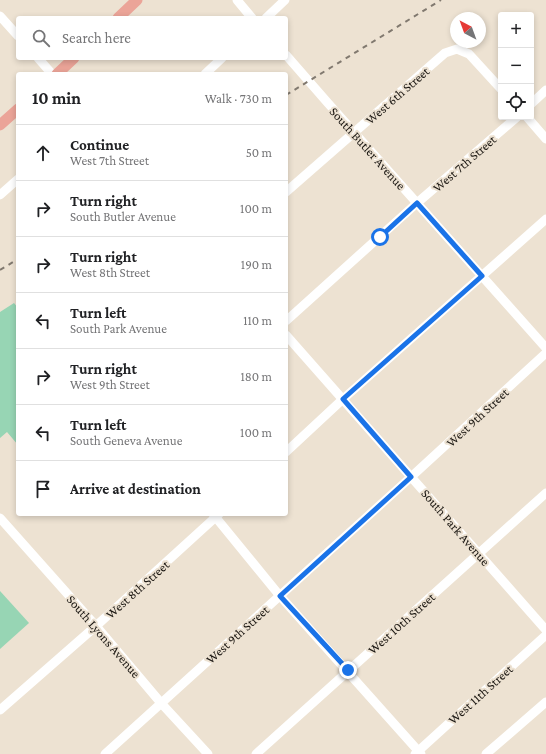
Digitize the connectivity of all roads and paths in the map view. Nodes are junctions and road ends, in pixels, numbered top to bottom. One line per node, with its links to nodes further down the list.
1 (137, 0): 5 (main road)
2 (237, 0): 6 (street)
3 (285, 0): 7 (street)
4 (0, 16): 8 (street)
5 (120, 16)
6 (250, 16)
7 (268, 16)
8 (16, 34)
9 (288, 57): 23 (street, South Butler Avenue)
10 (40, 60): 13 (street)
11 (72, 60): 14 (main road)
12 (220, 60): 15 (street)
13 (50, 72)
14 (58, 72)
15 (206, 72)
16 (498, 86): 23 (street, West 6th Street)
17 (546, 90): 18 (street)
18 (534, 101)
19 (16, 111): 22 (main road)
20 (514, 120): 28 (street, West 7th Street)
21 (530, 120): 24 (street)
22 (0, 125)
23 (354, 133): 26 (street, West 6th Street); 28 (street, South Butler Avenue)
24 (546, 139)
25 (16, 181): 27 (street)
26 (288, 190)
27 (0, 196)
28 (417, 203): 30 (street, South Butler Avenue); 31 (street, West 7th Street)
29 (546, 219): 30 (street)
30 (482, 276): 33 (street, South Butler Avenue); 35 (street)
31 (288, 319)
32 (288, 337): 35 (street, South Park Avenue)
33 (546, 348)
34 (546, 353): 37 (street, West 9th Street)
35 (343, 399): 36 (street); 37 (street, South Park Avenue)
36 (288, 450)
37 (411, 477): 42 (street, South Park Avenue); 43 (street, West 9th Street)
38 (546, 493): 42 (street, West 10th Street)
39 (215, 516): 44 (street, West 8th Street)
40 (217, 516): 43 (street)
41 (0, 518): 44 (street, South Lyons Avenue)
42 (479, 554): 45 (street, South Park Avenue); 47 (street, West 10th Street)
43 (280, 596): 47 (street); 49 (street, West 9th Street)
44 (96, 626): 49 (street, South Lyons Avenue); 50 (street, West 8th Street)
45 (546, 630)
46 (546, 635): 51 (street, West 11th Street)
47 (348, 670): 51 (street); 54 (street, West 10th Street)
48 (546, 702): 55 (street)
49 (162, 703): 52 (street, West 9th Street); 53 (street, South Lyons Avenue)
50 (0, 710)
51 (418, 753)
52 (105, 754)
53 (208, 754)
54 (256, 754)
55 (486, 754)

